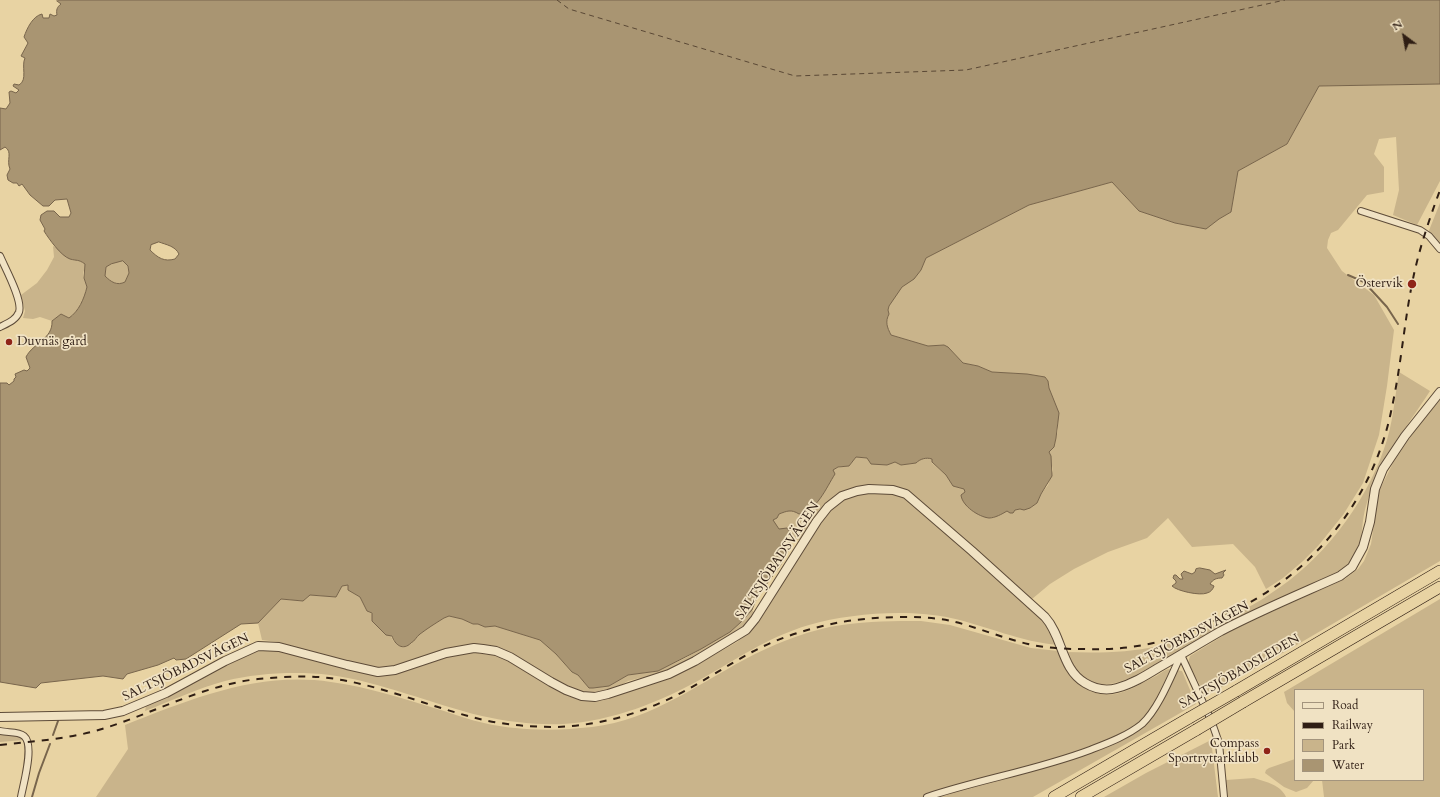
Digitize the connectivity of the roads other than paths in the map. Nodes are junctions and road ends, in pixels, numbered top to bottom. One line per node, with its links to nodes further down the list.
1 (1361, 211): 2 (street)
2 (1440, 250)
3 (0, 256): 4 (street)
4 (0, 326)
5 (1440, 392): 8 (street, SALTSJÖBADSVÄGEN)
6 (1440, 571): 13 (highway, SALTSJÖBADSLEDEN, bridge)
7 (1440, 587): 14 (highway, bridge)
8 (1181, 655): 9 (street, SALTSJÖBADSVÄGEN); 12 (street); 15 (street)
9 (0, 717)
10 (0, 731): 11 (street)
11 (21, 797)
12 (927, 797)
13 (1054, 797)
14 (1081, 797)
15 (1224, 797)

